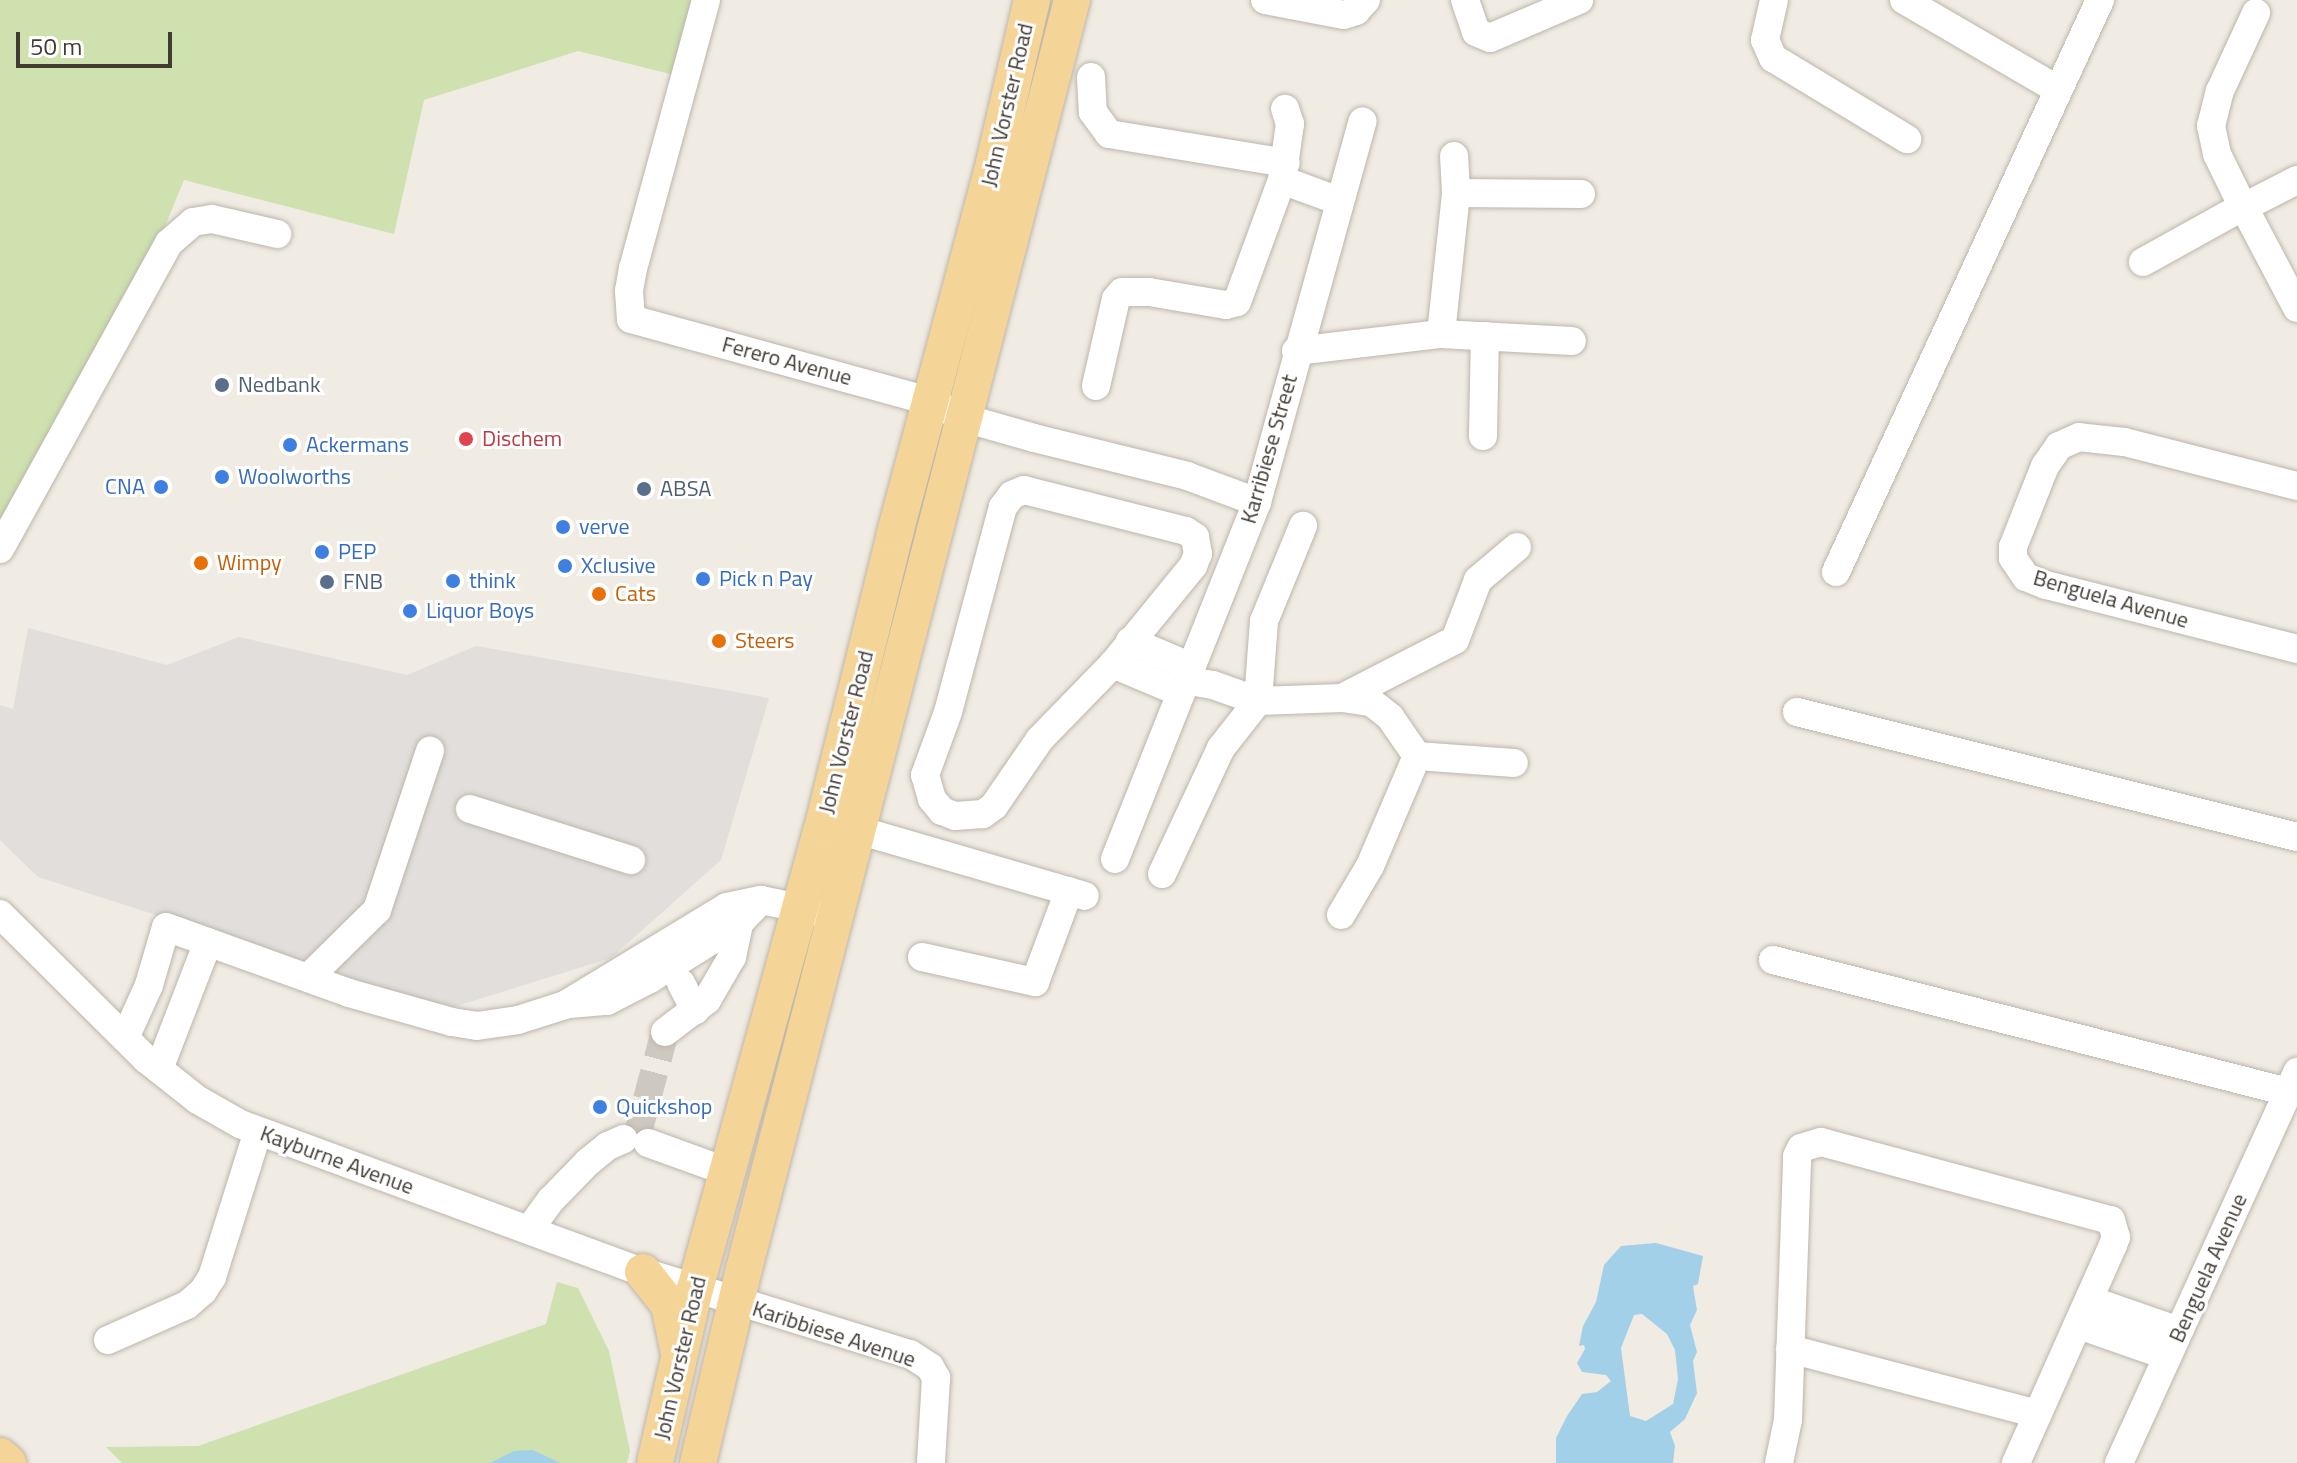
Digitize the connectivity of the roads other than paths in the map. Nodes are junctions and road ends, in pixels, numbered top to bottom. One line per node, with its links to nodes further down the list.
1 (706, 0): 32 (street, Ferero Avenue)
2 (1032, 0): 32 (main road, John Vorster Road)
3 (1072, 0): 33 (main road, John Vorster Road)
4 (1265, 0): 5 (street)
5 (1366, 0)
6 (1465, 0): 7 (street)
7 (1579, 0)
8 (1774, 0): 16 (street)
9 (1904, 0): 13 (street)
10 (2100, 0): 13 (street)
11 (2256, 13): 23 (street)
12 (1091, 77): 18 (street)
13 (2057, 89): 40 (street)
14 (1285, 109): 18 (street)
15 (1363, 121): 22 (street, Karribiese Street)
16 (1907, 139)
17 (1454, 156): 20 (street)
18 (1284, 171): 22 (street); 31 (street)
19 (2297, 180): 23 (street)
20 (1456, 193): 21 (street); 27 (street)
21 (1581, 194)
22 (1339, 201): 30 (street, Karribiese Street)
23 (2244, 207): 25 (street); 26 (street)
24 (277, 234): 39 (street)
25 (2143, 262)
26 (2297, 308)
27 (1441, 334): 28 (street); 30 (street)
28 (1485, 336): 29 (street); 34 (street)
29 (1572, 341)
30 (1296, 351): 36 (street, Karribiese Street)
31 (1096, 386)
32 (932, 402): 33 (street, Ferero Avenue); 58 (main road, John Vorster Road)
33 (964, 418): 36 (street, Ferero Avenue); 52 (main road, John Vorster Road)
34 (1483, 436)
35 (2297, 486): 42 (street, Benguela Avenue)
36 (1257, 502): 44 (street, Karribiese Street)
37 (1303, 526): 46 (street)
38 (1517, 547): 45 (street)
39 (0, 549)
40 (1836, 572)
41 (1130, 641): 43 (street); 43 (street); 44 (street)
42 (2297, 649)
43 (1113, 664): 44 (street)
44 (1184, 679): 46 (street); 54 (street, Karribiese Street)
45 (1342, 698): 46 (street); 49 (street)
46 (1258, 701): 56 (street)
47 (1797, 712): 53 (street)
48 (430, 751): 67 (street)
49 (1417, 756): 50 (street); 60 (street)
50 (1514, 763)
51 (470, 809): 55 (street)
52 (858, 830): 61 (main road, John Vorster Road); 65 (street)
53 (2297, 837)
54 (1115, 859)
55 (631, 860)
56 (1162, 874)
57 (761, 900): 58 (street); 62 (street); 70 (street)
58 (800, 907): 61 (street); 77 (main road, John Vorster Road)
59 (0, 914): 73 (street, Kayburne Avenue)
60 (1341, 915)
61 (835, 917): 81 (main road, John Vorster Road)
62 (739, 923): 64 (street); 71 (street)
63 (208, 942): 67 (street); 73 (street); 74 (street)
64 (706, 945): 68 (street); 69 (street)
65 (922, 957)
66 (1773, 960): 75 (street)
67 (310, 976): 70 (street)
68 (681, 983): 69 (street); 71 (street)
69 (607, 1001): 70 (street)
70 (565, 1005)
71 (695, 1011): 72 (street)
72 (665, 1032)
73 (125, 1038): 74 (street, Kayburne Avenue)
74 (159, 1069): 76 (street, Kayburne Avenue)
75 (2292, 1082): 84 (street, Benguela Avenue)
76 (258, 1131): 78 (street, Kayburne Avenue); 83 (street)
77 (728, 1172): 78 (street); 80 (main road, John Vorster Road)
78 (529, 1230): 79 (street, Kayburne Avenue)
79 (643, 1272): 80 (street, Kayburne Avenue); 86 (main road)
80 (695, 1289): 81 (street, Kayburne Avenue); 86 (main road, John Vorster Road)
81 (736, 1302): 87 (main road, John Vorster Road); 94 (street, Karibbiese Avenue)
82 (2084, 1312): 84 (street); 85 (street); 88 (street)
83 (108, 1340)
84 (2174, 1343): 97 (street, Benguela Avenue)
85 (1790, 1349): 88 (street); 95 (street)
86 (679, 1367): 91 (main road, John Vorster Road)
87 (714, 1397): 92 (main road, John Vorster Road); 93 (street)
88 (2038, 1414): 96 (street)
89 (0, 1456): 90 (main road)
90 (8, 1463)
91 (655, 1463)
92 (698, 1463)
93 (714, 1463)
94 (931, 1463)
95 (1779, 1463)
96 (2016, 1463)
97 (2119, 1463)

